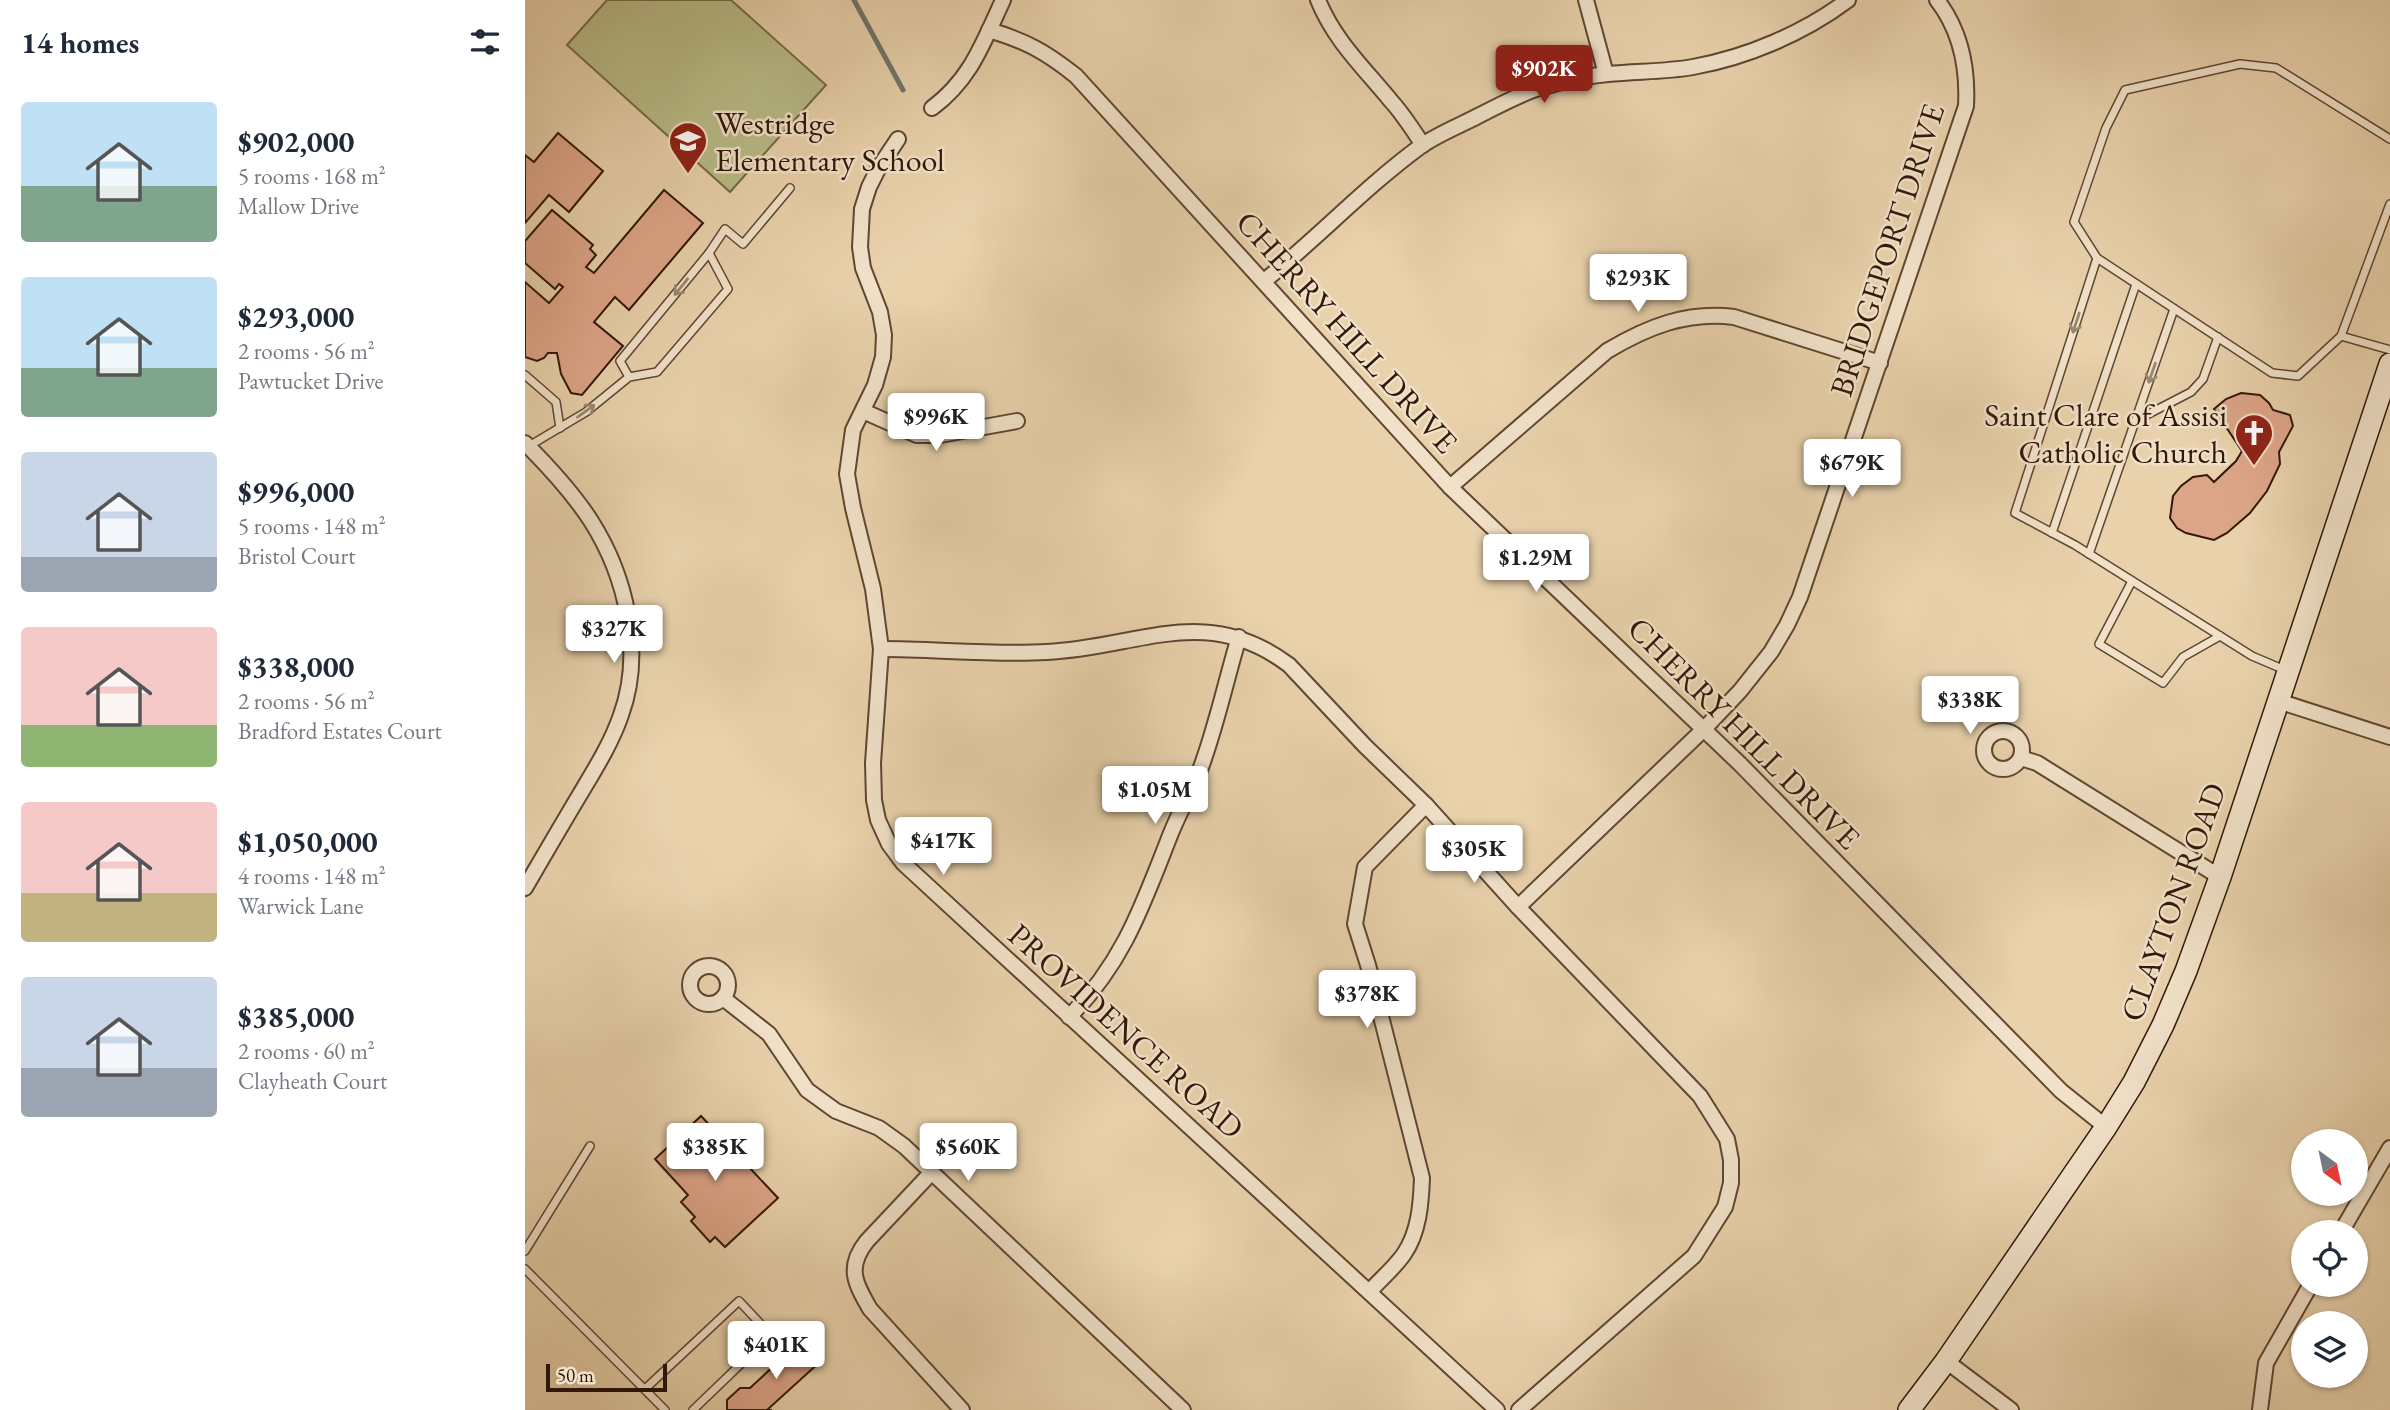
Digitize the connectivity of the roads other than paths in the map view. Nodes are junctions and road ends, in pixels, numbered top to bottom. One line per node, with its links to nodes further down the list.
1 (1003, 0): 6 (street)
2 (1318, 0): 11 (street)
3 (1586, 0): 7 (street)
4 (1848, 0): 7 (street)
5 (1937, 0): 22 (street, BRIDGEPORT DRIVE)
6 (989, 30): 8 (street); 16 (street, CHERRY HILL DRIVE)
7 (1606, 74): 11 (street)
8 (932, 108)
9 (898, 139): 26 (street, PROVIDENCE ROAD)
10 (2390, 139): 15 (lane)
11 (1423, 145): 16 (street)
12 (790, 188): 14 (lane)
13 (2390, 204): 19 (lane)
14 (709, 253): 25 (lane, one-way to 25); 25 (lane)
15 (2097, 258): 17 (lane); 32 (lane, one-way to 32)
16 (1264, 281): 31 (street, CHERRY HILL DRIVE)
17 (2136, 284): 18 (lane); 32 (lane)
18 (2174, 309): 20 (lane); 28 (lane, one-way to 28)
19 (2341, 336): 20 (lane); 21 (lane)
20 (2218, 337): 28 (lane)
21 (2390, 351)
22 (1880, 363): 31 (street); 40 (street, BRIDGEPORT DRIVE)
23 (2390, 364): 38 (main road, CLAYTON ROAD)
24 (525, 375): 29 (lane)
25 (629, 377): 29 (lane, one-way to 25)
26 (863, 411): 27 (street); 37 (street, PROVIDENCE ROAD)
27 (1017, 421)
28 (2135, 421): 33 (lane)
29 (560, 428): 30 (lane)
30 (527, 445): 45 (street)
31 (1450, 487): 40 (street, CHERRY HILL DRIVE)
32 (2052, 533): 33 (lane)
33 (2089, 554): 34 (lane)
34 (2132, 581): 35 (lane); 35 (lane)
35 (2220, 636): 38 (lane)
36 (1239, 637): 37 (street); 43 (street); 48 (street)
37 (881, 649): 48 (street, PROVIDENCE ROAD)
38 (2287, 671): 39 (main road, CLAYTON ROAD)
39 (2278, 701): 41 (street); 44 (main road, CLAYTON ROAD)
40 (1703, 730): 46 (street, BRIDGEPORT DRIVE); 49 (street, CHERRY HILL DRIVE)
41 (2390, 737)
42 (2021, 758): 44 (street)
43 (1426, 805): 46 (street); 56 (street)
44 (2220, 877): 49 (main road, CLAYTON ROAD)
45 (525, 888)
46 (1518, 907): 65 (street)
47 (723, 998): 52 (street)
48 (1069, 1017): 56 (street, PROVIDENCE ROAD)
49 (2106, 1126): 58 (main road, CLAYTON ROAD)
50 (590, 1146): 54 (lane)
51 (2390, 1148): 53 (street)
52 (931, 1173): 62 (street); 63 (street)
53 (2348, 1220)
54 (525, 1251)
55 (525, 1269): 59 (lane)
56 (1370, 1291): 64 (street, PROVIDENCE ROAD)
57 (2304, 1297): 68 (street)
58 (1946, 1361): 66 (main road, CLAYTON ROAD); 67 (street)
59 (645, 1389): 60 (lane); 61 (lane)
60 (665, 1410)
61 (693, 1410)
62 (962, 1410)
63 (1183, 1410)
64 (1497, 1410)
65 (1519, 1410)
66 (1909, 1410)
67 (2011, 1410)
68 (2260, 1410)

